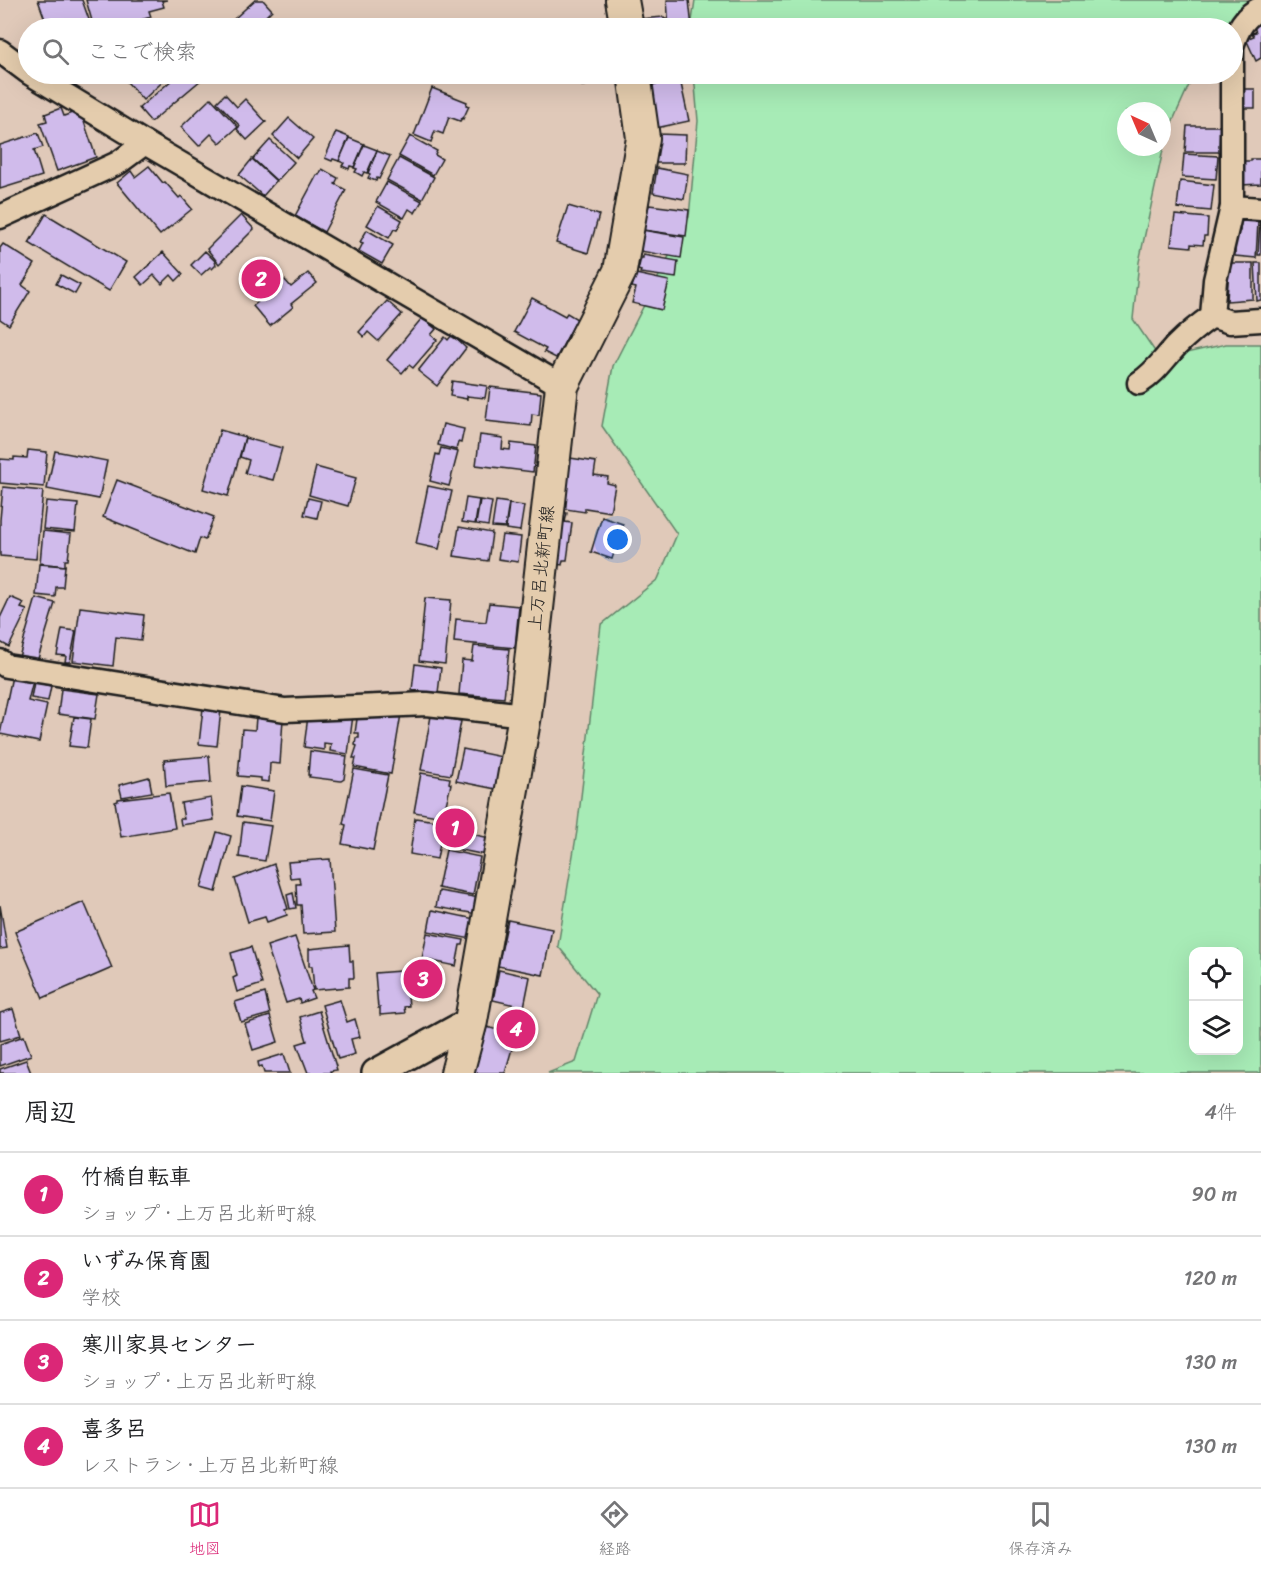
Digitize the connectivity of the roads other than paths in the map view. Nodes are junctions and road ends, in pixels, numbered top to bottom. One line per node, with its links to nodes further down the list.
1 (622, 0): 3 (main road)
2 (1261, 8): 4 (street)
3 (625, 18)
4 (1243, 21)
5 (0, 51): 6 (street)
6 (18, 64)
7 (48, 84): 10 (street)
8 (635, 84): 17 (main road, 上万呂北新町線)
9 (1233, 84): 11 (street)
10 (146, 143): 13 (street); 17 (street)
11 (1232, 207): 12 (street); 14 (street)
12 (1261, 209)
13 (0, 217)
14 (1212, 316): 15 (street); 16 (street)
15 (1261, 320)
16 (1139, 383)
17 (562, 386): 19 (main road, 上万呂北新町線)
18 (0, 661): 19 (street)
19 (525, 715): 20 (main road, 上万呂北新町線)
20 (471, 1021): 21 (street); 22 (main road, 上万呂北新町線)
21 (376, 1073)
22 (458, 1073)

